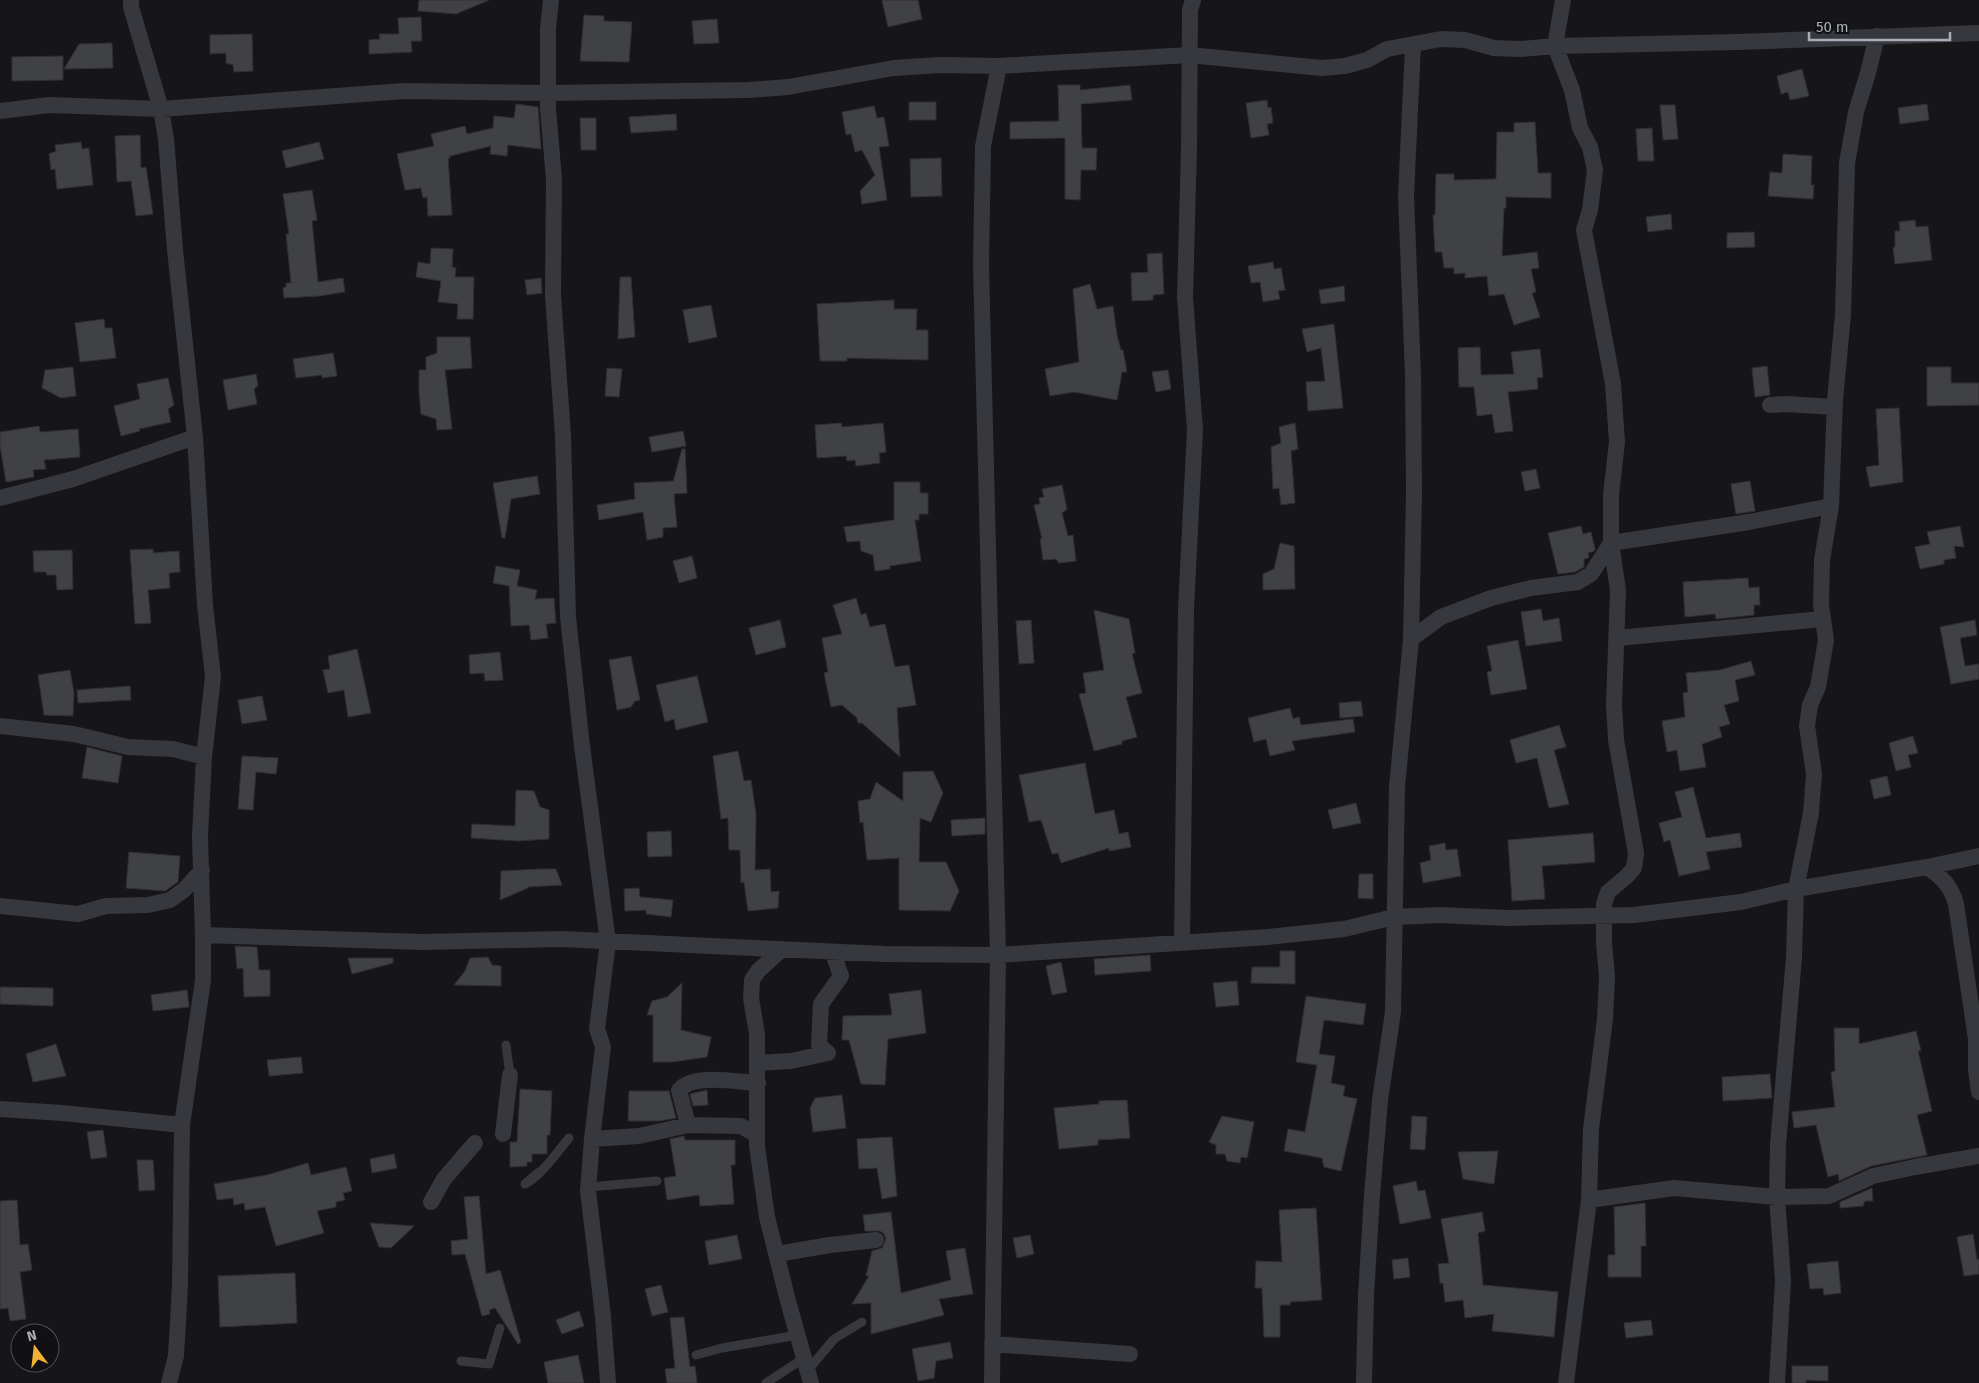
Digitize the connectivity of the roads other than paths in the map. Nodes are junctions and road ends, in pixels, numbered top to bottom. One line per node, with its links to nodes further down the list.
1 (131, 0): 12 (street)
2 (551, 0): 11 (street)
3 (1193, 0): 9 (street)
4 (1563, 0): 8 (street)
5 (1979, 33): 6 (street)
6 (1877, 36): 8 (street); 15 (street)
7 (1413, 45): 8 (street); 9 (street); 22 (street)
8 (1555, 46): 19 (street)
9 (1189, 55): 10 (street); 34 (street)
10 (999, 66): 11 (street); 37 (street)
11 (549, 93): 12 (street); 33 (street)
12 (161, 109): 13 (street); 16 (street)
13 (0, 111)
14 (1770, 405): 15 (street)
15 (1834, 407): 18 (street)
16 (195, 437): 17 (street); 24 (street)
17 (0, 498)
18 (1830, 506): 19 (street); 20 (street)
19 (1611, 543): 21 (street); 22 (street)
20 (1823, 619): 21 (street); 28 (street)
21 (1617, 638): 30 (street)
22 (1410, 639): 31 (street)
23 (0, 726): 24 (street)
24 (204, 757): 27 (street)
25 (1979, 856): 26 (street)
26 (1927, 867): 28 (street); 42 (street)
27 (202, 870): 29 (street); 32 (street)
28 (1796, 889): 30 (street); 55 (street)
29 (0, 906)
30 (1605, 915): 31 (street); 56 (street)
31 (1394, 917): 34 (street); 72 (street)
32 (204, 935): 33 (street); 44 (street)
33 (608, 942): 35 (street); 49 (street)
34 (1182, 943): 37 (street)
35 (782, 949): 36 (street); 39 (street)
36 (833, 953): 37 (street); 39 (street)
37 (998, 955): 63 (street)
38 (506, 1045): 40 (lane)
39 (758, 1063): 41 (street)
40 (510, 1075): 46 (street)
41 (758, 1083): 45 (street); 47 (street)
42 (1979, 1092)
43 (0, 1109): 44 (street)
44 (182, 1125): 68 (street)
45 (688, 1125): 47 (street); 49 (street)
46 (503, 1134)
47 (757, 1135): 59 (street)
48 (569, 1138): 52 (lane)
49 (592, 1139): 54 (street)
50 (475, 1143): 57 (street)
51 (1979, 1156): 55 (street)
52 (539, 1172)
53 (657, 1181): 54 (lane)
54 (589, 1187): 69 (street)
55 (1777, 1197): 56 (street); 74 (street)
56 (1589, 1200): 73 (street)
57 (431, 1202)
58 (876, 1240): 59 (street)
59 (777, 1254): 62 (street)
60 (862, 1322): 67 (lane)
61 (500, 1328): 66 (lane)
62 (798, 1335): 65 (lane); 67 (street)
63 (992, 1344): 64 (street); 71 (street)
64 (1130, 1354)
65 (696, 1355)
66 (462, 1361)
67 (808, 1370): 70 (lane)
68 (169, 1383)
69 (608, 1383)
70 (766, 1383)
71 (992, 1383)
72 (1364, 1383)
73 (1566, 1383)
74 (1777, 1383)

